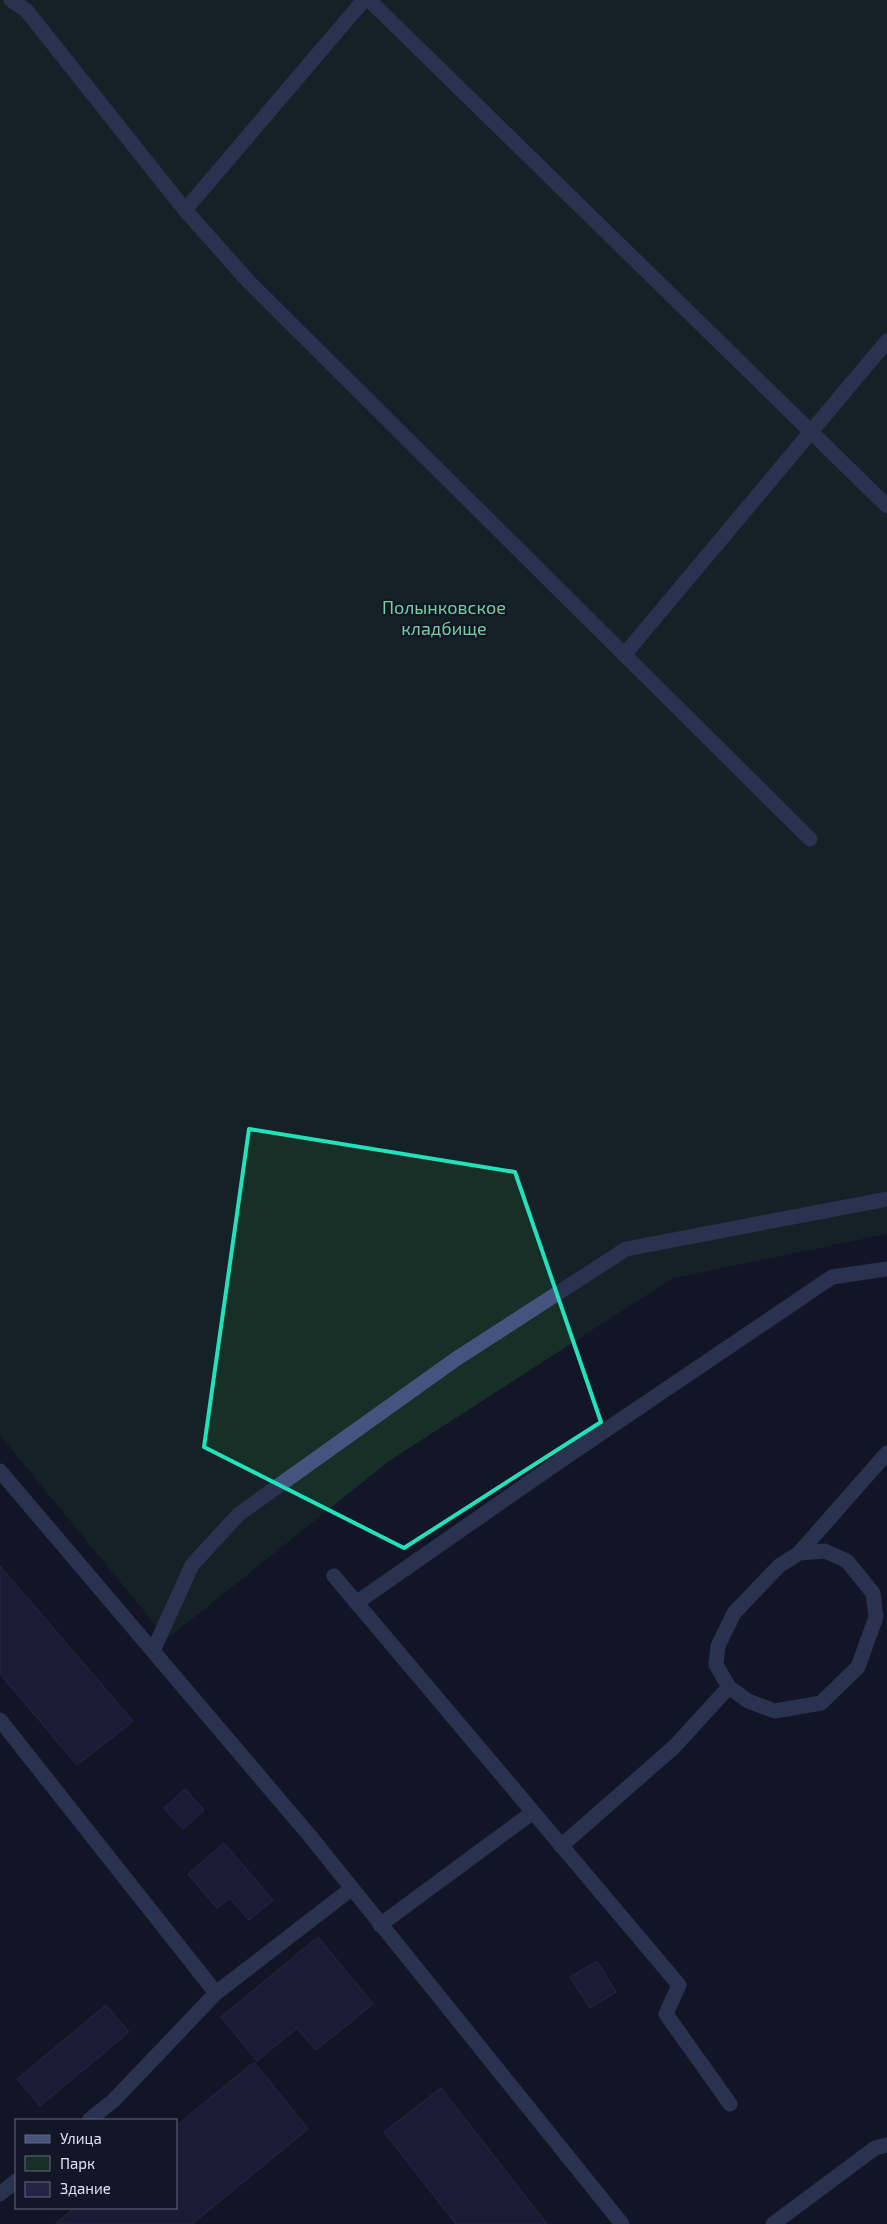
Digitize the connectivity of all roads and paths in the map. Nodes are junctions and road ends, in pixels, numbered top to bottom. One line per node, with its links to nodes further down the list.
1 (11, 0): 4 (lane)
2 (364, 0): 4 (lane)
3 (369, 0): 6 (lane)
4 (185, 210): 8 (lane)
5 (887, 341): 6 (lane)
6 (811, 433): 7 (lane); 8 (lane)
7 (887, 506)
8 (624, 655): 9 (lane)
9 (810, 839)
10 (887, 1200): 17 (lane)
11 (887, 1269): 16 (lane)
12 (887, 1453): 14 (lane)
13 (0, 1471): 17 (lane)
14 (799, 1553): 18 (lane); 18 (lane)
15 (334, 1576): 16 (lane)
16 (356, 1603): 20 (lane)
17 (153, 1651): 22 (lane)
18 (729, 1687): 21 (lane)
19 (0, 1720): 24 (lane)
20 (533, 1812): 21 (lane); 23 (lane)
21 (561, 1846): 25 (lane)
22 (351, 1889): 23 (lane); 24 (lane)
23 (380, 1925): 30 (lane)
24 (216, 1993): 26 (lane)
25 (730, 2104)
26 (91, 2119)
27 (887, 2145): 31 (lane)
28 (15, 2182): 29 (lane)
29 (0, 2194)
30 (622, 2224)
31 (773, 2224)

